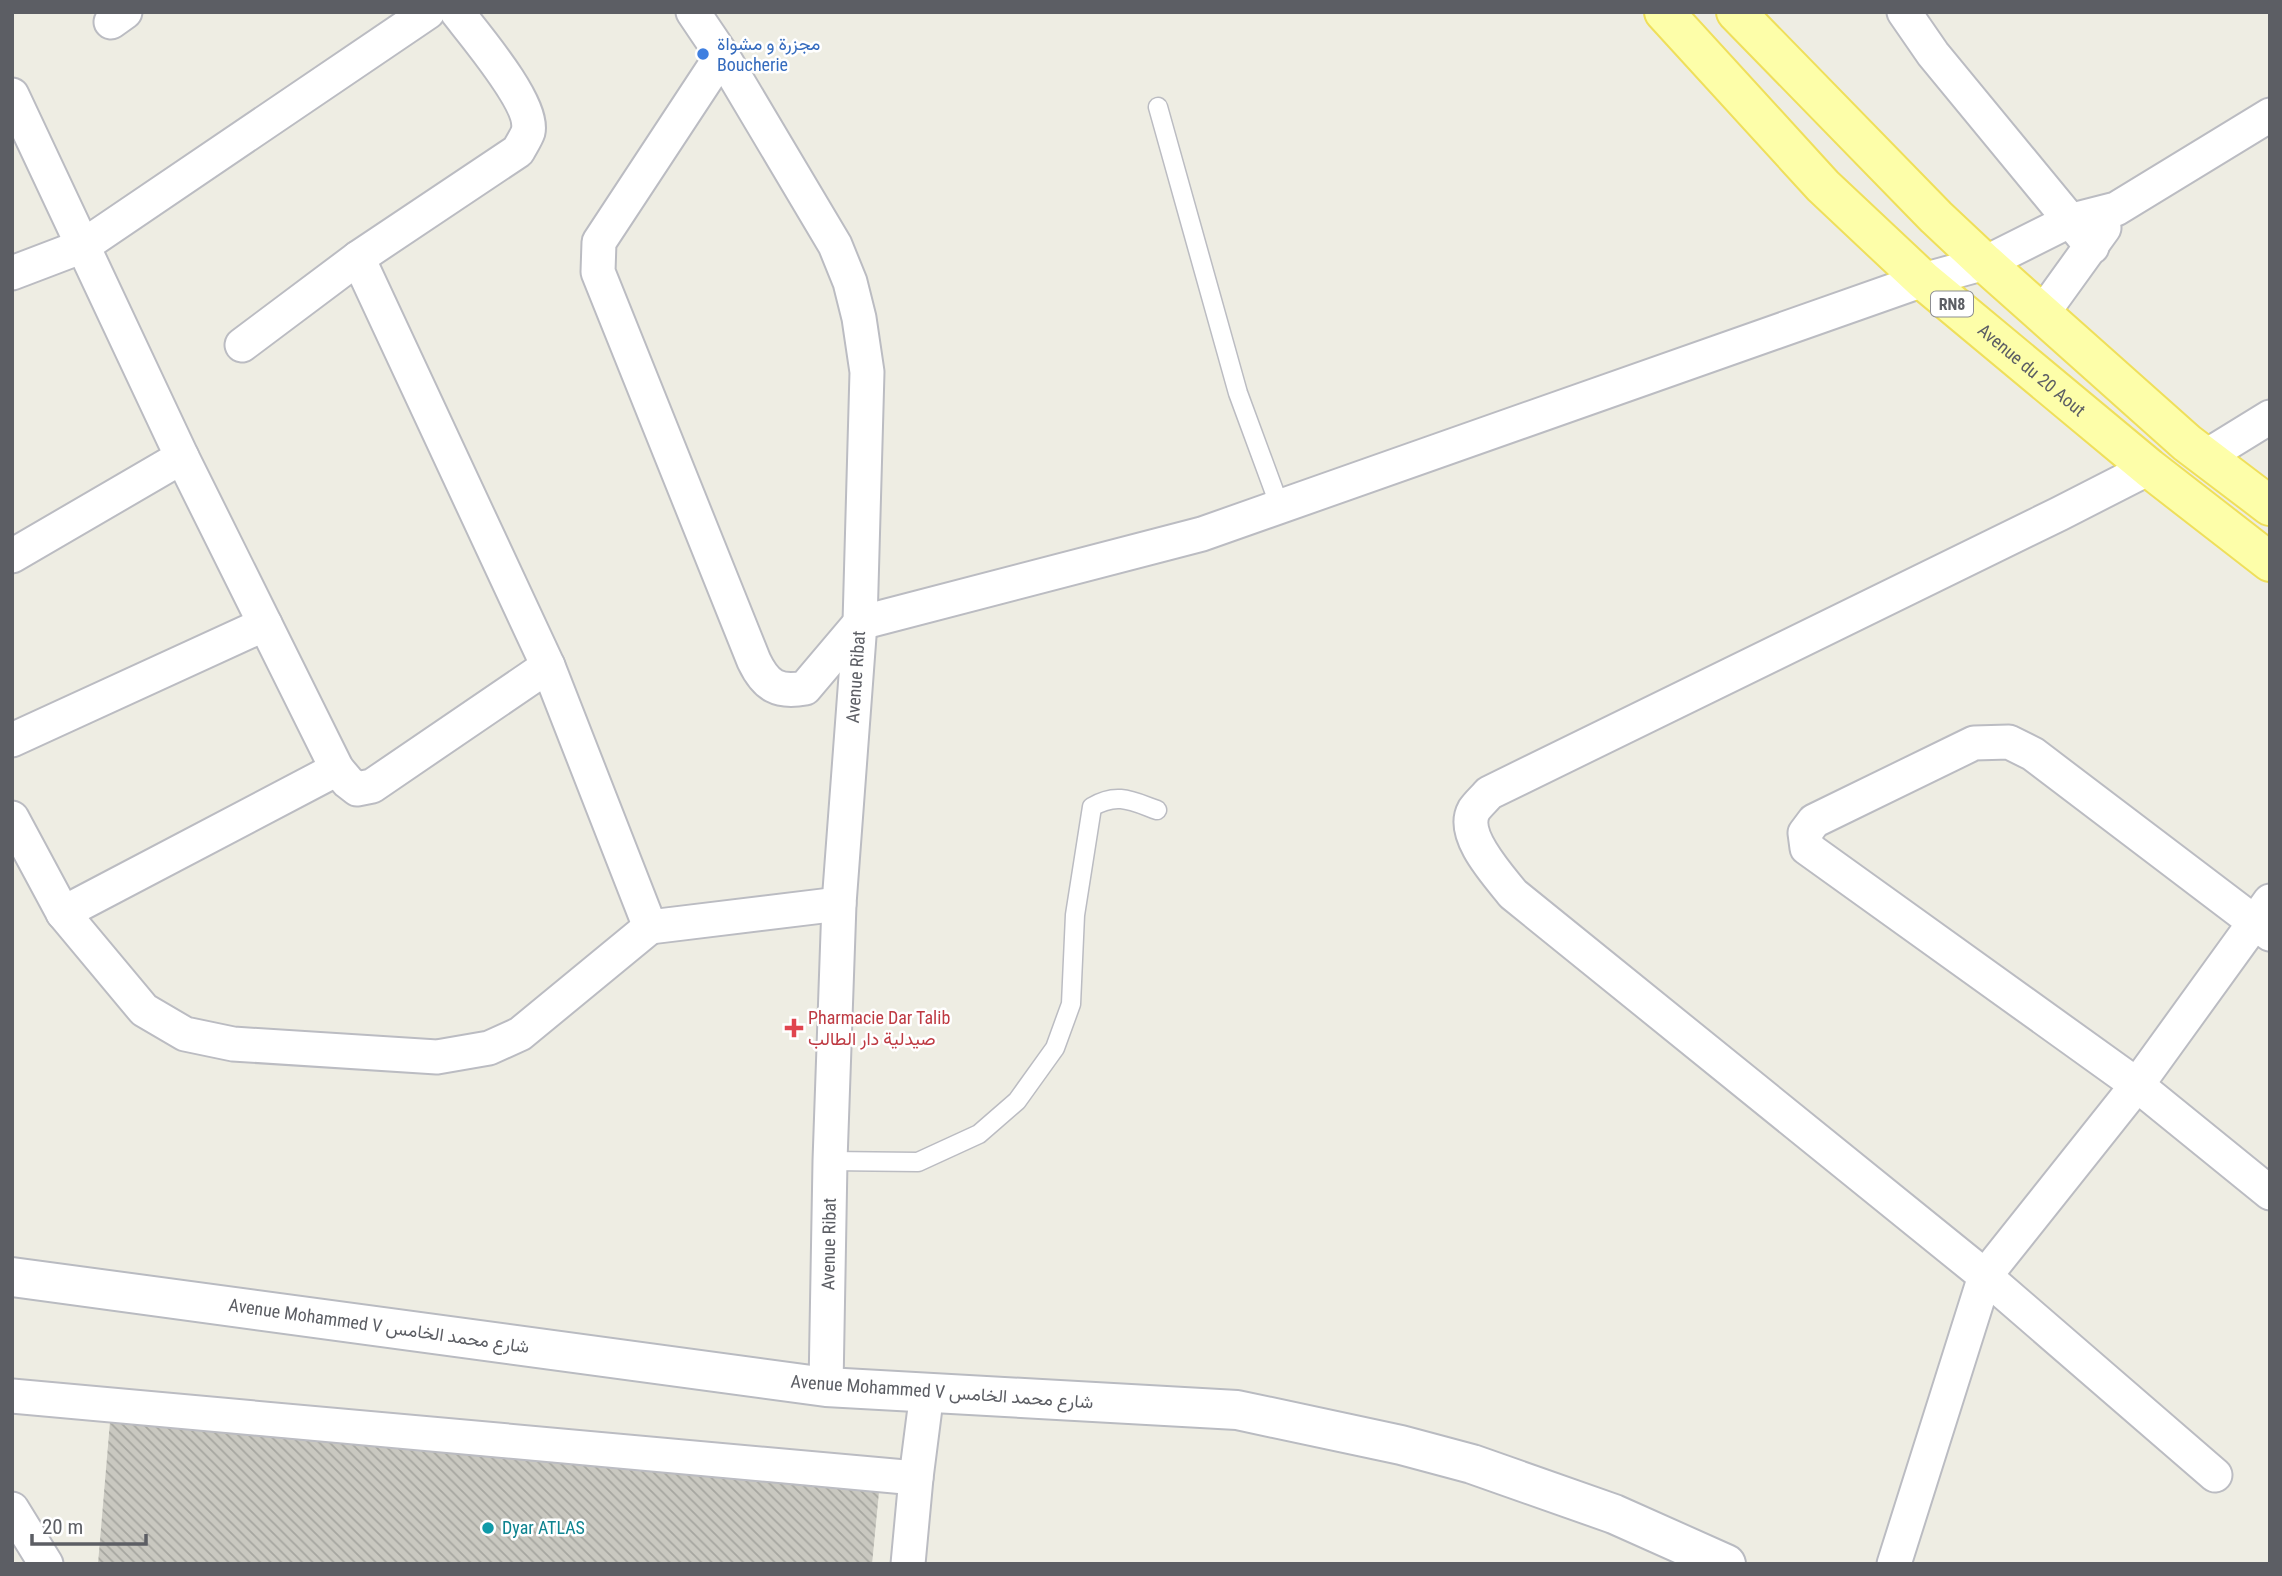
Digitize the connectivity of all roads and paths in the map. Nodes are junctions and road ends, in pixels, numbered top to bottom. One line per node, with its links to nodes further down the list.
1 (428, 12): 13 (street)
2 (457, 12): 15 (street)
3 (693, 12): 7 (street, Avenue Ribat)
4 (1664, 12): 18 (main road, Avenue du 20 Aout / RN8)
5 (1736, 12): 16 (main road)
6 (1904, 12): 12 (street)
7 (722, 55): 29 (street, Avenue Ribat); 29 (street)
8 (12, 95): 13 (street)
9 (1158, 107): 26 (lane)
10 (2270, 115): 11 (street)
11 (2116, 209): 12 (street); 14 (street)
12 (2069, 221): 14 (street); 16 (street)
13 (83, 246): 17 (street); 22 (street)
14 (2092, 247): 19 (street)
15 (358, 258): 20 (street); 31 (street)
16 (1985, 263): 18 (street); 19 (main road)
17 (12, 273)
18 (1923, 280): 24 (main road, Avenue du 20 Aout / RN8); 26 (street)
19 (2042, 314): 23 (main road)
20 (242, 345)
21 (2270, 417): 23 (street)
22 (183, 457): 27 (street); 30 (street)
23 (2205, 457): 25 (main road)
24 (2149, 468): 28 (main road, Avenue du 20 Aout / RN8); 43 (street)
25 (2270, 506)
26 (1280, 507): 29 (street)
27 (12, 556)
28 (2270, 562)
29 (860, 623): 36 (street, Avenue Ribat)
30 (265, 624): 32 (street); 33 (street)
31 (548, 666): 33 (street); 39 (street)
32 (12, 740)
33 (337, 769): 37 (street)
34 (1157, 810): 41 (lane)
35 (14, 827): 37 (street)
36 (839, 904): 39 (street); 41 (street, Avenue Ribat)
37 (63, 913): 39 (street)
38 (2265, 920): 40 (street); 40 (street)
39 (650, 927)
40 (2137, 1085): 42 (street); 43 (street)
41 (830, 1161): 45 (street, Avenue Ribat)
42 (2270, 1193)
43 (1985, 1276): 48 (street); 54 (street)
44 (12, 1277): 45 (street, Avenue Mohammed V شارع محمد الخامس)
45 (826, 1387): 46 (street, Avenue Mohammed V شارع محمد الخامس)
46 (927, 1392): 49 (street); 53 (street, Avenue Mohammed V شارع محمد الخامس)
47 (12, 1396): 49 (street)
48 (2215, 1475)
49 (916, 1478): 52 (street)
50 (12, 1509): 51 (street)
51 (46, 1564)
52 (908, 1564)
53 (1726, 1564)
54 (1894, 1564)

